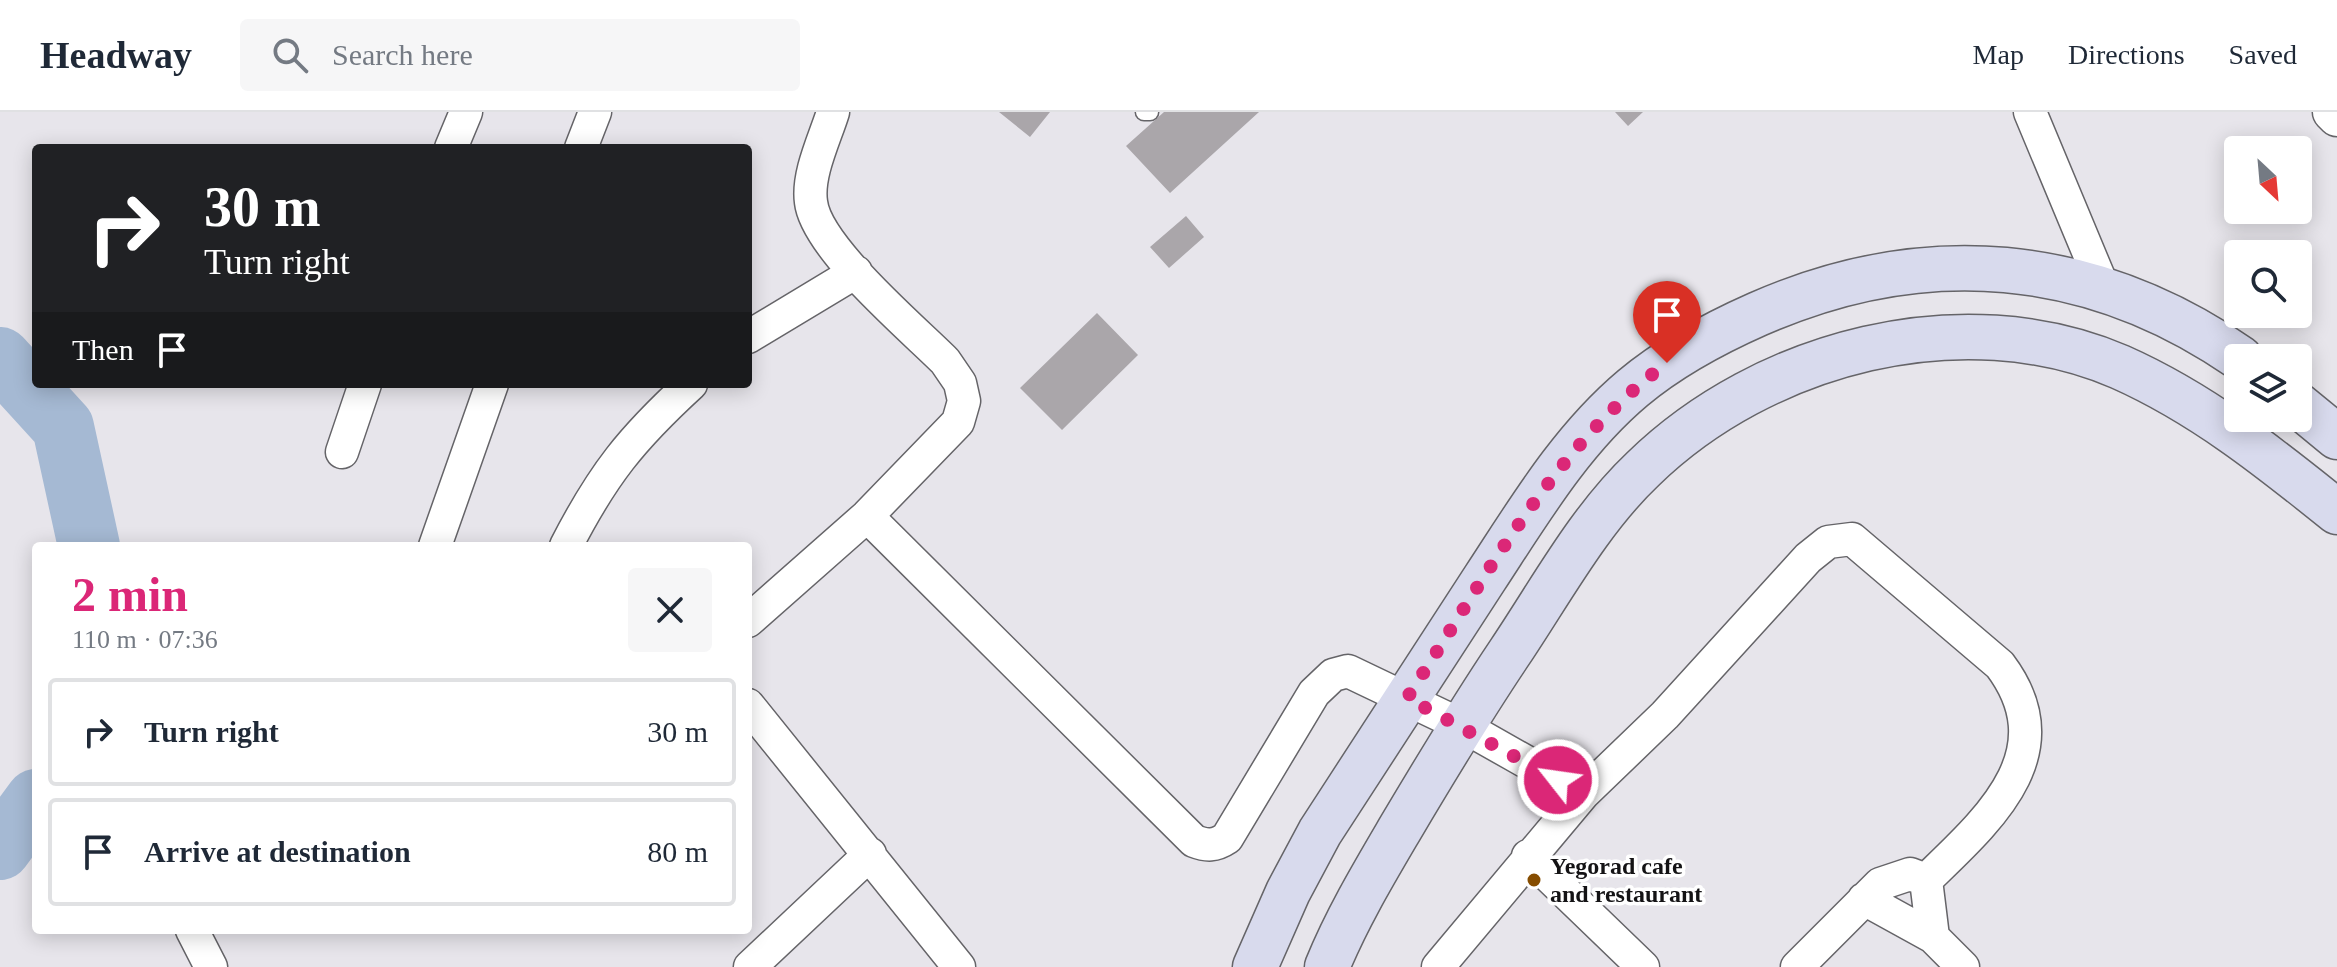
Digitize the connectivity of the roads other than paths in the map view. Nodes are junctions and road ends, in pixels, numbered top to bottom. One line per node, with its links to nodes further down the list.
1 (466, 112): 7 (street)
2 (595, 112): 8 (street)
3 (833, 112): 9 (street)
4 (2030, 112): 10 (street)
5 (2332, 112): 6 (street)
6 (2337, 117)
7 (453, 144)
8 (583, 144)
9 (856, 272): 11 (street); 20 (street)
10 (2103, 287): 12 (main road); 24 (main road)
11 (752, 335)
12 (2224, 348)
13 (364, 388): 18 (street)
14 (491, 388): 21 (street)
15 (687, 388): 22 (street)
16 (2312, 416): 17 (main road)
17 (2337, 437)
18 (342, 452)
19 (2337, 512): 26 (main road)
20 (867, 516): 23 (street); 24 (street)
21 (436, 542)
22 (568, 542)
23 (752, 617)
24 (1407, 698): 26 (street); 37 (main road)
25 (752, 710): 28 (street)
26 (1461, 725): 27 (street); 38 (main road)
27 (1583, 794): 29 (street); 30 (street)
28 (870, 854): 35 (street); 36 (street)
29 (1528, 856): 39 (street); 40 (street)
30 (1926, 880): 31 (street); 33 (street)
31 (1864, 899): 33 (street); 41 (street)
32 (194, 934): 34 (street)
33 (1933, 937): 42 (street)
34 (211, 967)
35 (750, 967)
36 (959, 967)
37 (1255, 967)
38 (1327, 967)
39 (1438, 967)
40 (1643, 967)
41 (1797, 967)
42 (1963, 967)

